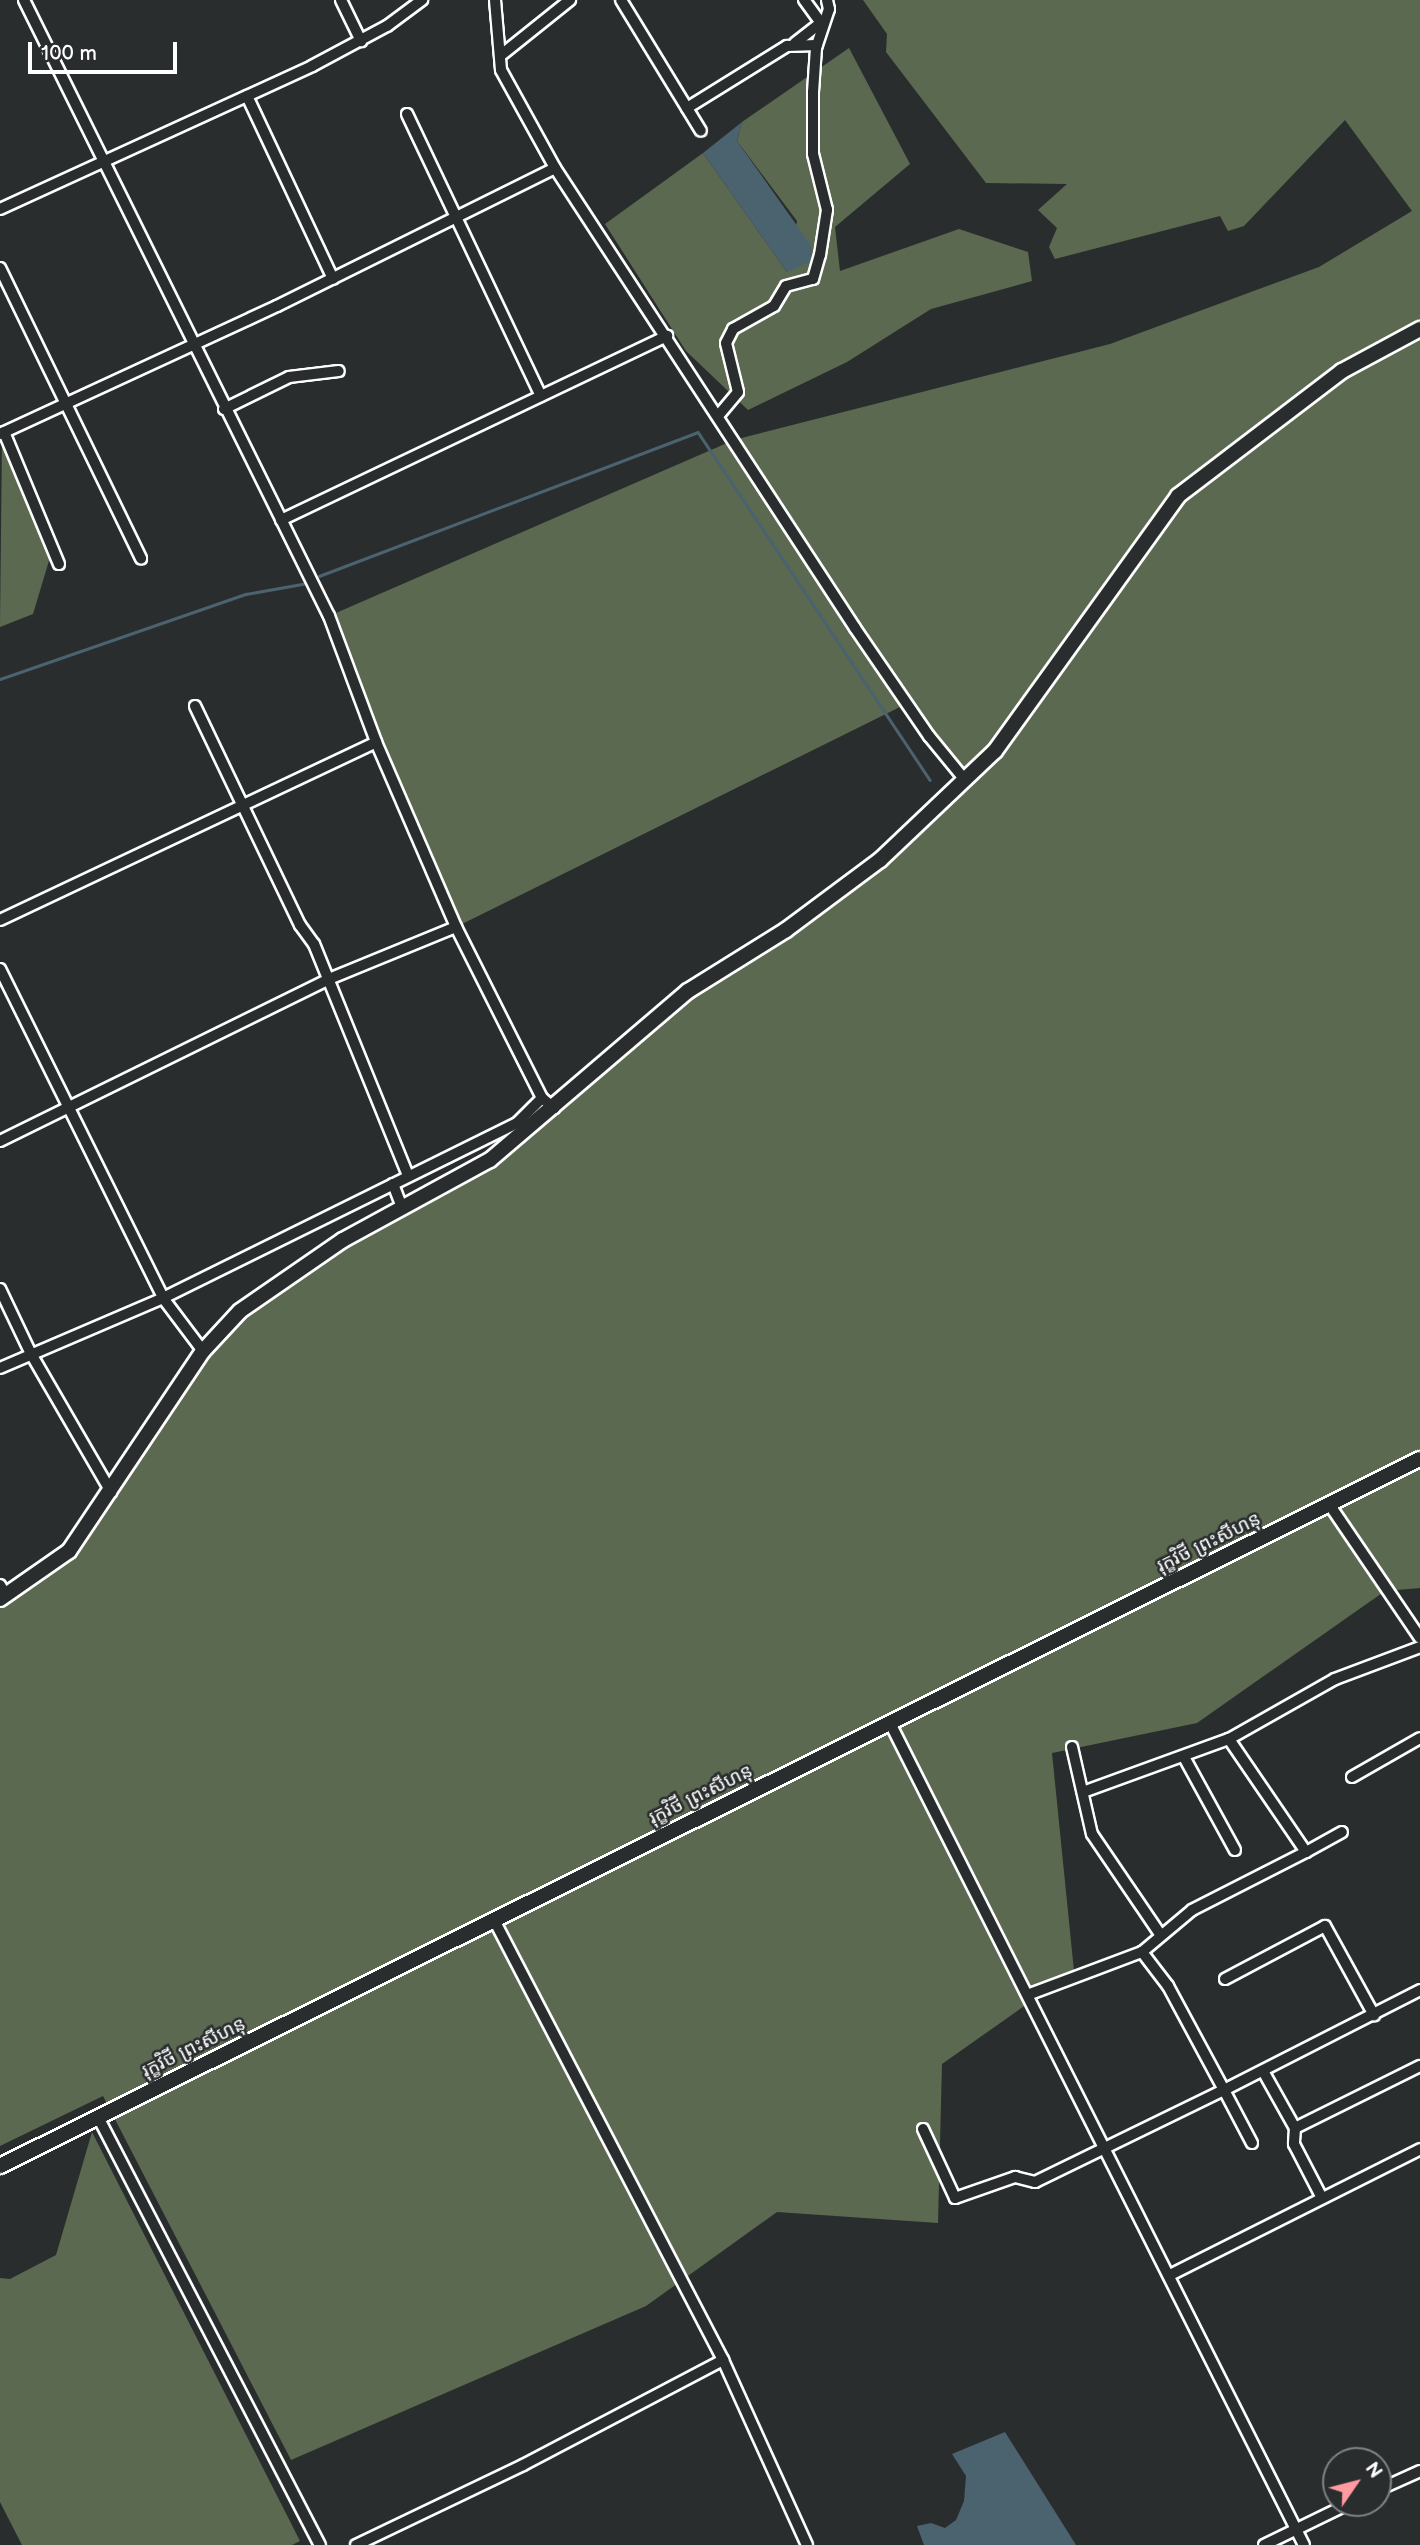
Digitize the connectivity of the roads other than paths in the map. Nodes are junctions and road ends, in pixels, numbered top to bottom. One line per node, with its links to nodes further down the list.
1 (23, 0): 18 (street)
2 (341, 0): 10 (street)
3 (422, 0): 10 (street)
4 (495, 0): 13 (street)
5 (570, 0): 13 (street)
6 (804, 0): 9 (street)
7 (827, 0): 9 (street)
8 (624, 1): 15 (street)
9 (821, 23): 11 (street); 12 (street)
10 (361, 41): 14 (street)
11 (794, 43): 12 (street); 15 (street)
12 (817, 45): 31 (street)
13 (500, 56): 19 (street)
14 (247, 96): 18 (street); 23 (street)
15 (687, 108): 17 (street)
16 (407, 114): 21 (street)
17 (701, 131)
18 (105, 164): 20 (street); 26 (street)
19 (555, 168): 21 (street); 25 (street)
20 (0, 209)
21 (458, 218): 23 (street); 28 (street)
22 (0, 268): 29 (street)
23 (333, 279): 26 (street)
24 (1420, 329): 38 (main road)
25 (667, 336): 28 (street); 31 (street)
26 (193, 344): 29 (street); 30 (street)
27 (339, 371): 30 (street)
28 (541, 396): 33 (street)
29 (64, 402): 32 (street); 34 (street)
30 (224, 409): 33 (street)
31 (718, 416): 38 (street)
32 (2, 433): 35 (street)
33 (281, 520): 37 (street)
34 (141, 559)
35 (59, 564)
36 (195, 706): 39 (street)
37 (376, 742): 39 (street); 41 (street)
38 (965, 780): 46 (main road)
39 (242, 804): 40 (street); 43 (street)
40 (0, 920)
41 (456, 927): 43 (street); 44 (street)
42 (0, 969): 45 (street)
43 (329, 979): 45 (street); 48 (street)
44 (542, 1098): 46 (street); 48 (street)
45 (68, 1107): 47 (street); 52 (street)
46 (554, 1108): 50 (main road)
47 (0, 1141)
48 (408, 1176): 49 (street)
49 (393, 1184): 50 (street); 52 (street)
50 (402, 1208): 53 (main road)
51 (0, 1289): 54 (street)
52 (163, 1297): 53 (street); 54 (street)
53 (203, 1351): 57 (main road)
54 (30, 1352): 55 (street); 57 (street)
55 (0, 1367)
56 (1420, 1459): 58 (main road, រុក្ខវិថី ព្រះសីហនុ)
57 (111, 1492): 59 (main road)
58 (1329, 1504): 60 (street); 63 (main road, រុក្ខវិថី ព្រះសីហនុ)
59 (2, 1593)
60 (1417, 1626): 61 (street)
61 (1420, 1638)
62 (1420, 1647): 65 (street)
63 (890, 1723): 73 (main road, រុក្ខវិថី ព្រះសីហនុ); 78 (street)
64 (1420, 1738): 68 (street)
65 (1229, 1739): 67 (street); 72 (street)
66 (1072, 1747): 69 (street)
67 (1184, 1757): 69 (street); 71 (street)
68 (1352, 1777)
69 (1083, 1792): 74 (street)
70 (1342, 1832): 72 (street)
71 (1235, 1850)
72 (1306, 1852): 74 (street)
73 (494, 1920): 83 (main road, រុក្ខវិថី ព្រះសីហនុ); 92 (street)
74 (1160, 1934): 75 (street)
75 (1142, 1952): 78 (street); 82 (street)
76 (1225, 1979): 79 (street)
77 (1420, 1990): 79 (street)
78 (1030, 1994): 87 (street)
79 (1374, 2015): 81 (street)
80 (1420, 2066): 84 (street)
81 (1263, 2071): 82 (street); 84 (street)
82 (1224, 2090): 86 (street); 87 (street)
83 (98, 2117): 89 (main road, រុក្ខវិថី ព្រះសីហនុ); 97 (street)
84 (1295, 2128): 90 (street)
85 (923, 2129): 87 (street)
86 (1252, 2143)
87 (1106, 2146): 91 (street)
88 (1420, 2148): 90 (street)
89 (0, 2166)
90 (1321, 2196): 91 (street)
91 (1170, 2274): 96 (street)
92 (723, 2360): 98 (street); 99 (street)
93 (1420, 2471): 94 (street)
94 (1392, 2484)
95 (1322, 2517): 96 (street)
96 (1297, 2529): 100 (street); 101 (street)
97 (320, 2545)
98 (356, 2545)
99 (807, 2545)
100 (1264, 2545)
101 (1304, 2545)

